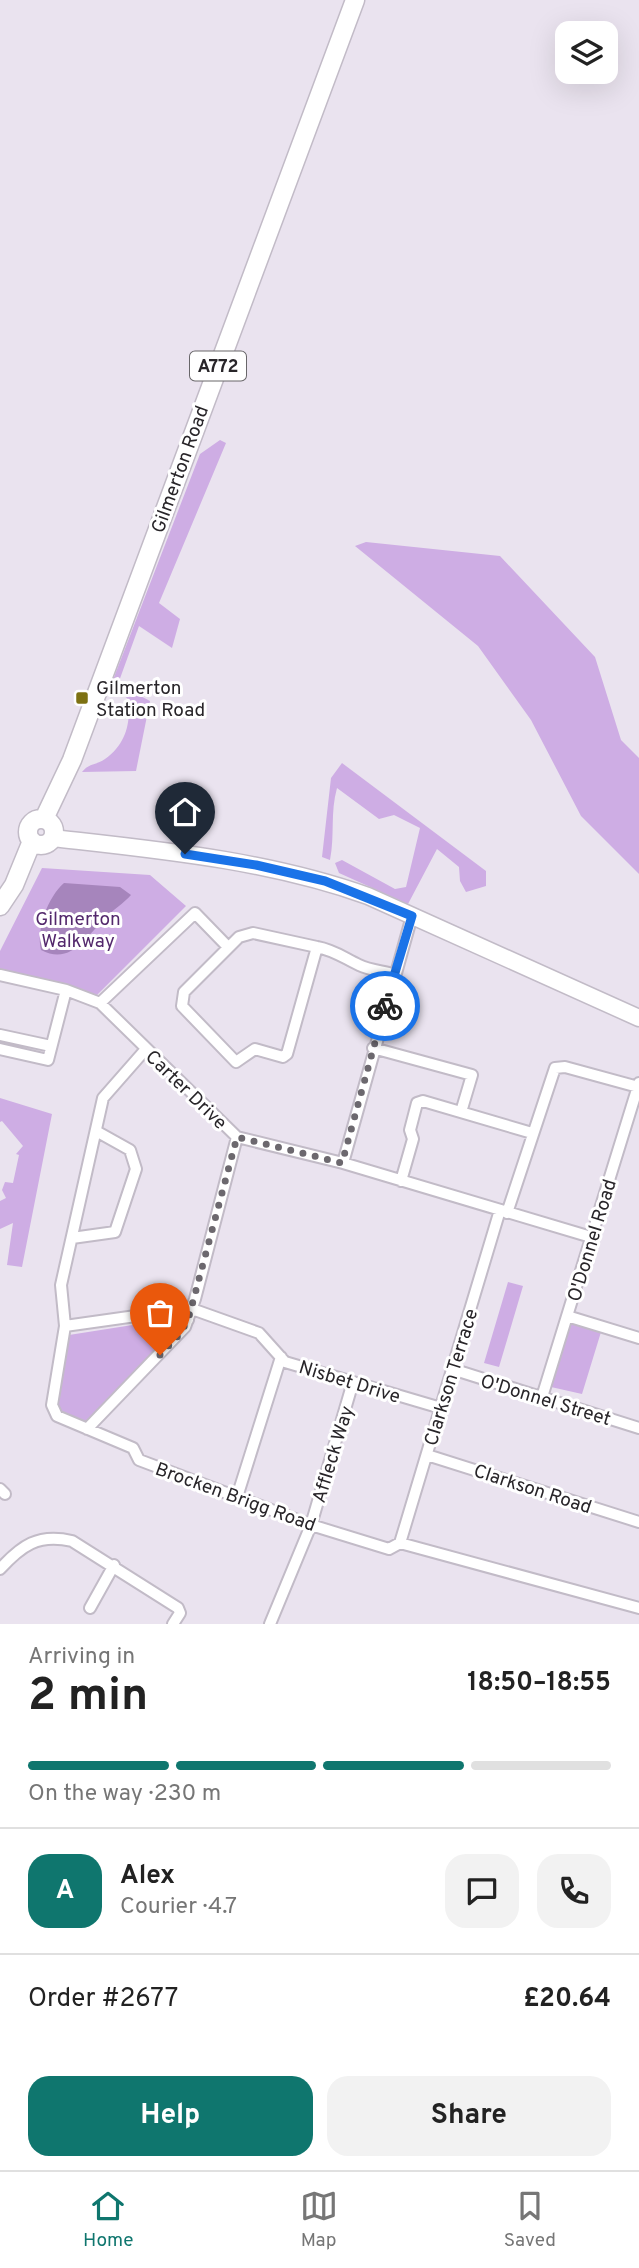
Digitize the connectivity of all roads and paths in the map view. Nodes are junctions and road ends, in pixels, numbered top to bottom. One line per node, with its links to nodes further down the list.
1 (355, 0): 2 (main road, Gilmerton Road / A772)
2 (44, 819): 3 (main road); 4 (main road, A772)
3 (52, 838): 4 (main road); 6 (street)
4 (32, 842): 5 (main road, A772)
5 (0, 906)
6 (412, 916): 9 (street); 13 (street)
7 (229, 947): 8 (street); 8 (street); 12 (street)
8 (317, 947): 9 (street)
9 (393, 974): 16 (street)
10 (0, 975): 11 (street, Carter Drive)
11 (66, 990): 12 (street, Carter Drive); 15 (street)
12 (100, 1003): 18 (street, Carter Drive)
13 (639, 1018)
14 (0, 1035): 15 (street)
15 (51, 1046): 17 (street)
16 (373, 1048): 20 (street); 24 (street)
17 (0, 1049)
18 (146, 1049): 21 (street, Brocken Brigg Road); 23 (street, Carter Drive)
19 (638, 1085): 22 (street, Clarkson Terrace); 27 (street, O'Donnel Road)
20 (461, 1112): 22 (street); 25 (street)
21 (96, 1131): 28 (street, Brocken Brigg Road); 28 (street)
22 (532, 1133): 26 (street, Clarkson Terrace)
23 (237, 1137): 24 (street, Carter Drive); 29 (street)
24 (342, 1163): 25 (street, Carter Drive)
25 (401, 1181): 26 (street, Carter Drive)
26 (504, 1212): 27 (street, Carter Drive); 35 (street, Clarkson Terrace)
27 (591, 1237): 30 (street, O'Donnel Road)
28 (72, 1238): 32 (street, Brocken Brigg Road)
29 (192, 1309): 31 (street); 34 (street, Nisbet Drive)
30 (567, 1316): 33 (street); 37 (street, O'Donnel Road)
31 (188, 1320): 32 (street); 40 (street)
32 (65, 1326): 40 (street, Brocken Brigg Road)
33 (639, 1338)
34 (281, 1357): 36 (street, Nisbet Drive); 42 (street)
35 (452, 1369): 37 (street, O'Donnel Street); 38 (street, Clarkson Terrace)
36 (353, 1382): 38 (street, Nisbet Drive); 44 (street, Affleck Way)
37 (542, 1397): 39 (street, O'Donnel Street)
38 (441, 1408): 41 (street, Clarkson Terrace)
39 (639, 1428)
40 (87, 1429): 42 (street, Brocken Brigg Road)
41 (427, 1455): 43 (street, Clarkson Road); 45 (street, Clarkson Terrace)
42 (237, 1497): 44 (street, Brocken Brigg Road)
43 (639, 1522)
44 (311, 1525): 45 (street, Brocken Brigg Road); 51 (street, Affleck Way)
45 (400, 1543): 49 (street, Brocken Brigg Road)
46 (114, 1566): 47 (street); 48 (street); 50 (street)
47 (0, 1569)
48 (90, 1608)
49 (639, 1608)
50 (173, 1624)
51 (270, 1624)

